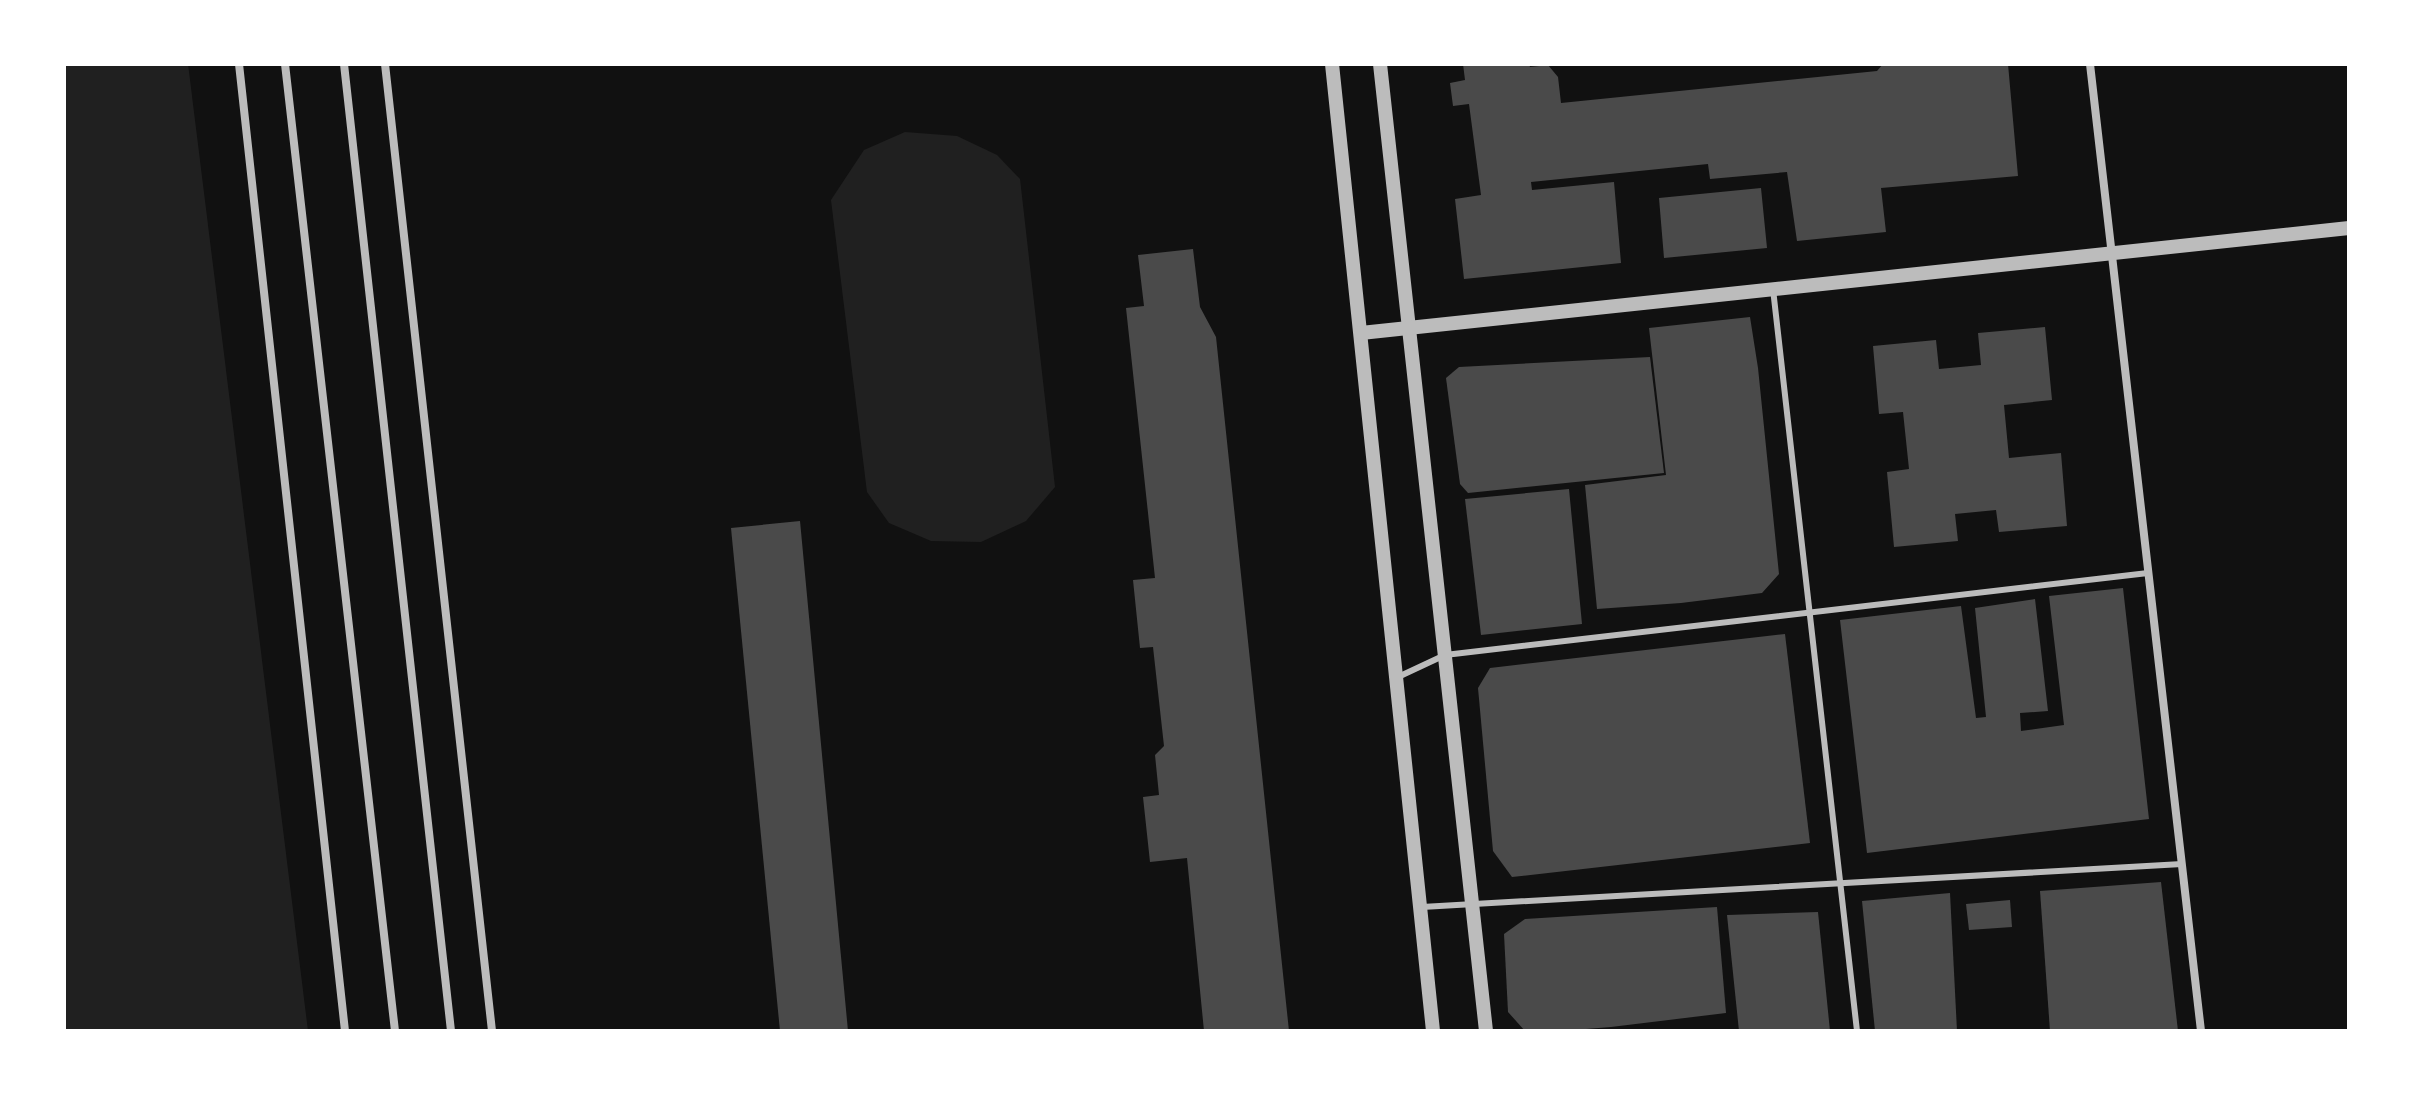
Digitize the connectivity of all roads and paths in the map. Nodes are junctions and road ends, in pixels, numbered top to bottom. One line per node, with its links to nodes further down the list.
1 (239, 64): 21 (street)
2 (285, 64): 22 (street)
3 (344, 64): 23 (street)
4 (385, 64): 24 (street)
5 (1332, 64): 12 (street)
6 (1380, 64): 11 (street)
7 (2090, 64): 9 (street)
8 (2349, 228): 9 (street)
9 (2111, 252): 10 (street); 13 (street)
10 (1773, 289): 11 (street); 14 (lane)
11 (1409, 328): 12 (street); 15 (street)
12 (1361, 333): 16 (street)
13 (2148, 573): 14 (lane); 17 (street)
14 (1810, 611): 15 (lane); 18 (lane)
15 (1445, 655): 16 (lane); 19 (street)
16 (1398, 677): 20 (street)
17 (2182, 864): 18 (lane); 28 (street)
18 (1841, 884): 19 (lane); 27 (lane)
19 (1471, 904): 20 (lane); 26 (street)
20 (1422, 907): 25 (street)
21 (345, 1031)
22 (395, 1031)
23 (451, 1031)
24 (492, 1031)
25 (1433, 1031)
26 (1486, 1031)
27 (1857, 1031)
28 (2201, 1031)

